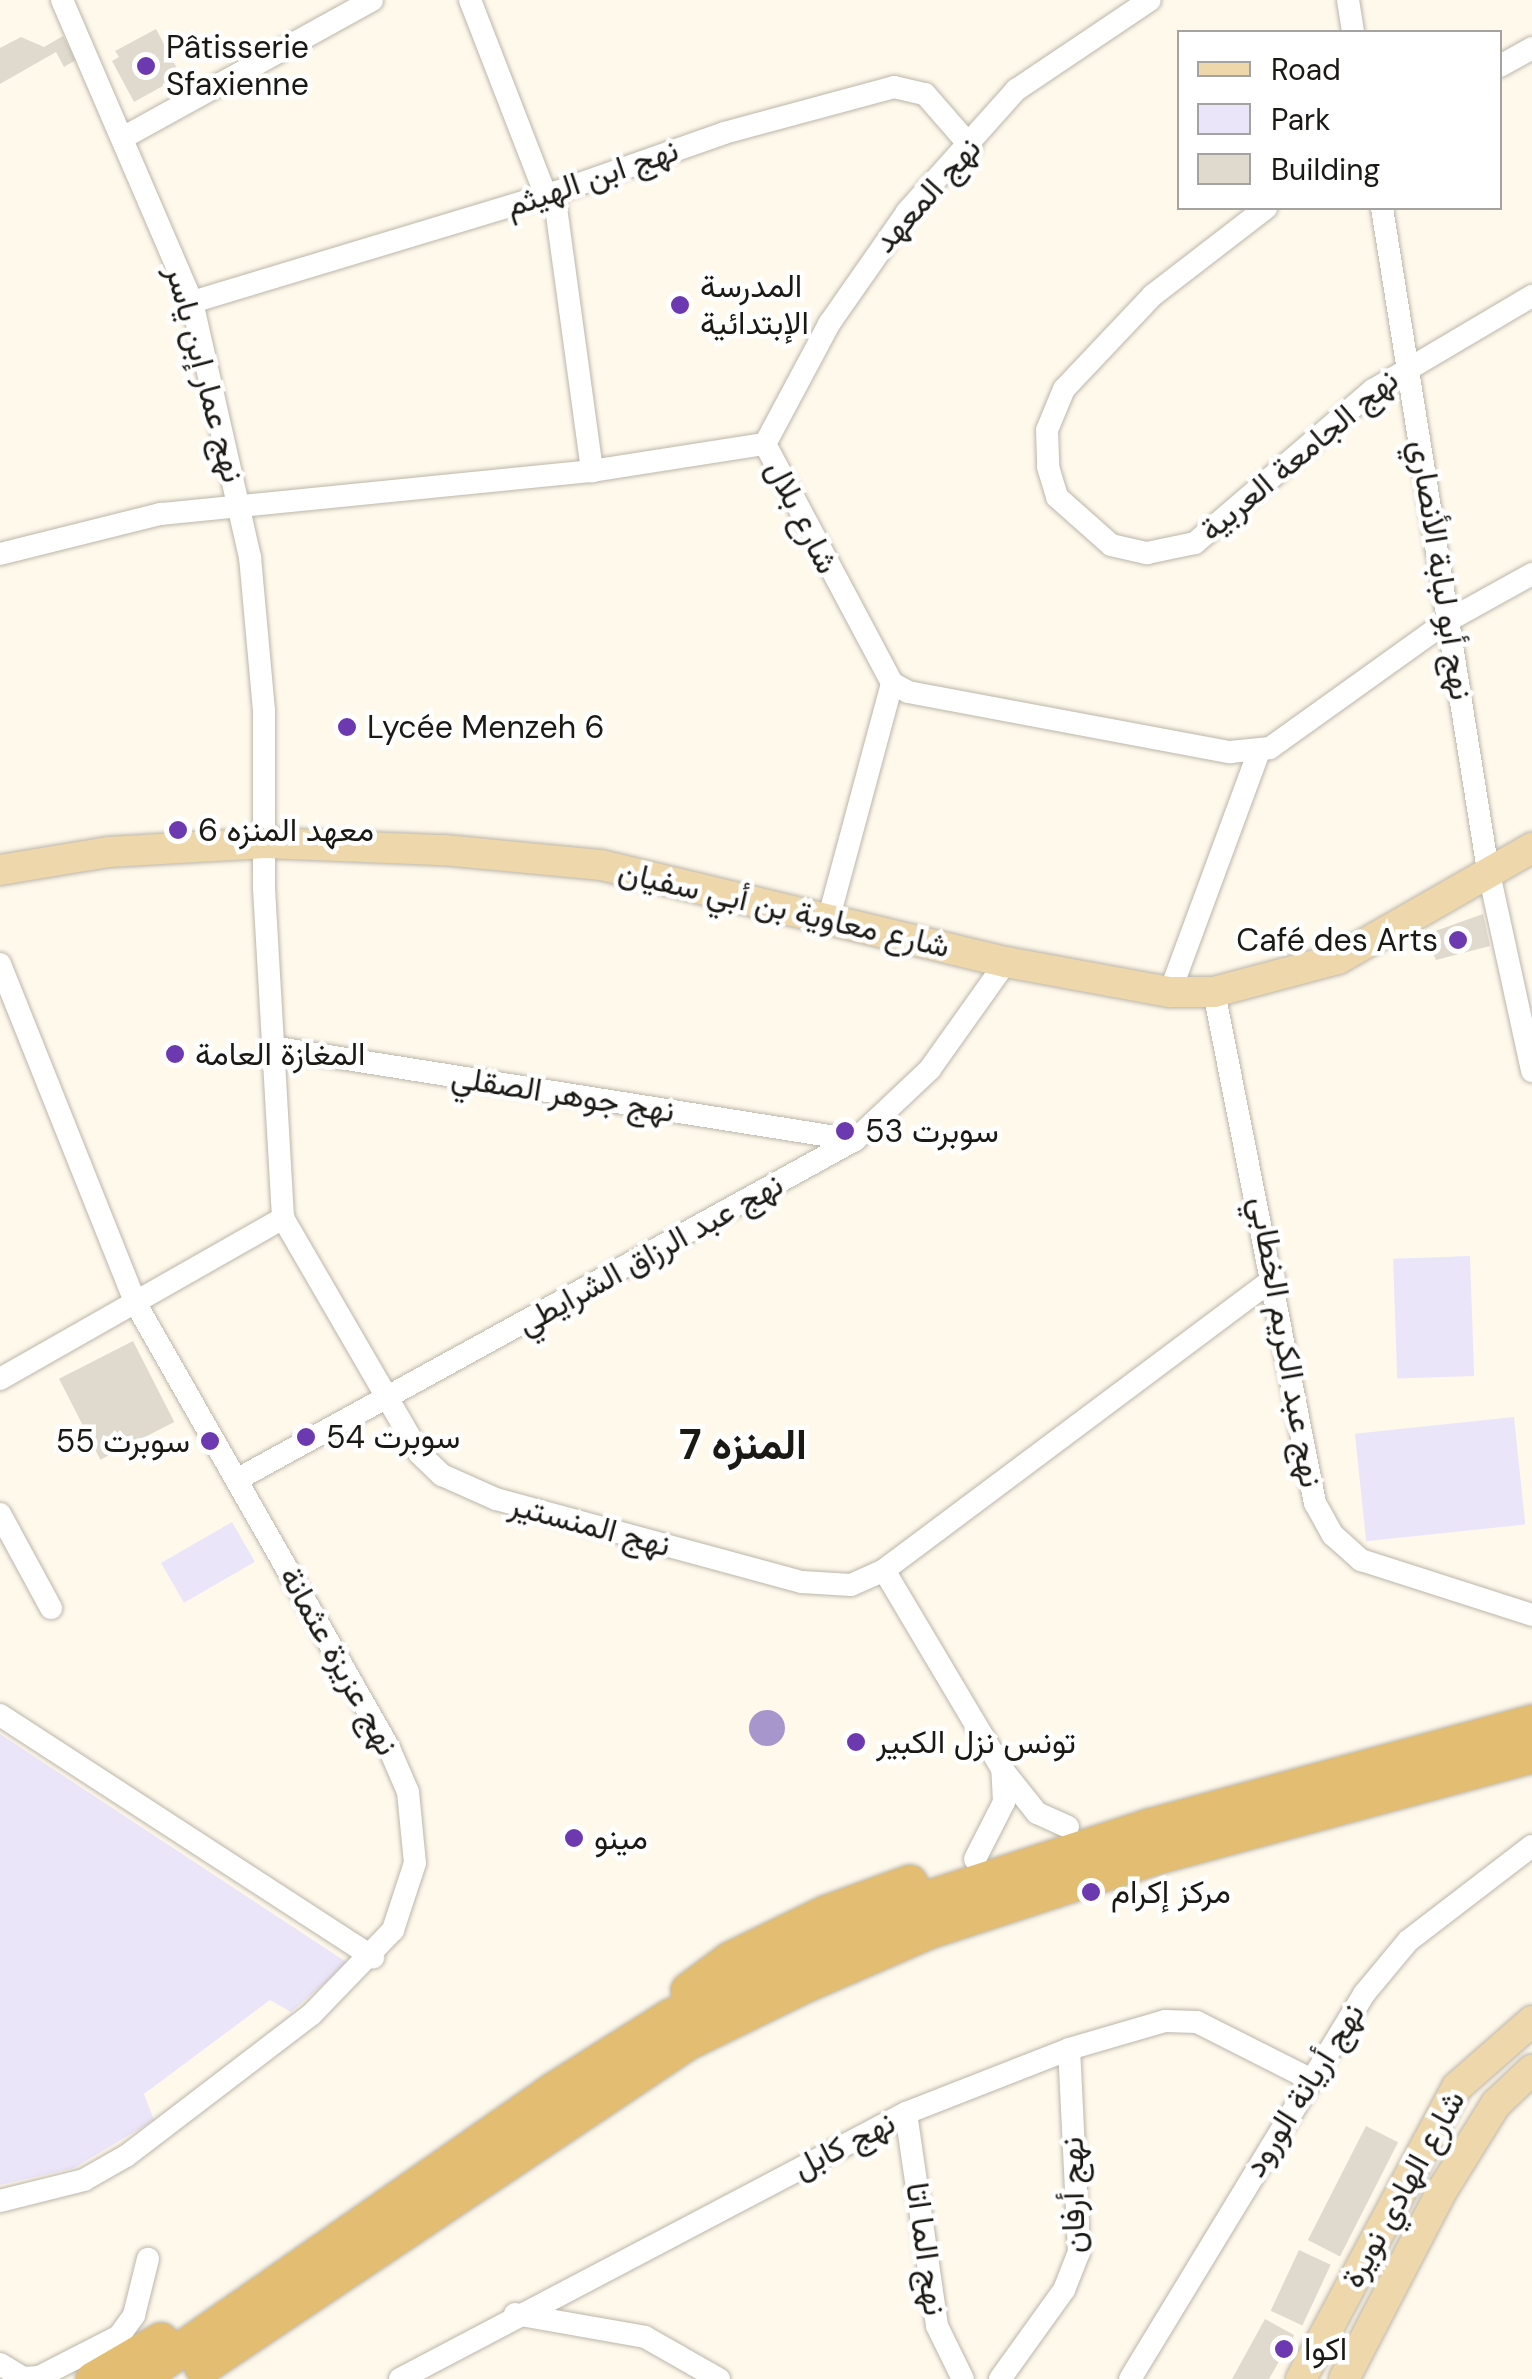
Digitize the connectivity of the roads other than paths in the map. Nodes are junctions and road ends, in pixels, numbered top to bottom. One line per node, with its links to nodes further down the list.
1 (62, 0): 9 (street, نهج عمار إبن ياسر)
2 (372, 0): 9 (street)
3 (470, 0): 11 (street)
4 (1150, 0): 10 (street, نهج المعهد)
5 (1348, 0): 6 (street)
6 (1354, 30)
7 (1532, 48): 8 (street)
8 (1502, 65)
9 (126, 136): 15 (street, نهج عمار إبن ياسر)
10 (971, 147): 11 (street, نهج ابن الهيثم); 17 (street, نهج المعهد)
11 (550, 195): 15 (street, نهج ابن الهيثم); 18 (street)
12 (1263, 210): 16 (street, نهج الجامعة العربية)
13 (1382, 210): 16 (street, نهج أبو لبابة الأنصاري)
14 (1532, 296): 16 (street, نهج الجامعة العربية)
15 (192, 302): 19 (street, نهج عمار إبن ياسر)
16 (1408, 365): 22 (street, نهج أبو لبابة الأنصاري)
17 (765, 444): 18 (street, شارع بلال); 23 (street, شارع بلال)
18 (592, 471): 19 (street, شارع بلال)
19 (240, 504): 20 (street, شارع بلال); 25 (street, نهج عمار إبن ياسر)
20 (0, 554)
21 (1532, 574): 22 (street)
22 (1449, 620): 24 (street); 28 (street, نهج أبو لبابة الأنصاري)
23 (892, 683): 24 (street); 29 (street)
24 (1259, 751): 32 (street)
25 (266, 842): 27 (main road, شارع معاوية بن أبي سفيان); 29 (main road, شارع معاوية بن أبي سفيان); 34 (street, نهج المنستير)
26 (1532, 848): 28 (main road, شارع معاوية بن أبي سفيان)
27 (0, 870)
28 (1489, 874): 33 (main road, شارع معاوية بن أبي سفيان); 35 (street, نهج أبو لبابة الأنصاري)
29 (829, 917): 30 (main road, شارع معاوية بن أبي سفيان)
30 (1006, 962): 32 (main road, شارع معاوية بن أبي سفيان); 36 (street, نهج عبد الرزاق الشرايطي)
31 (0, 964): 39 (street, نهج عزيزة عثمانة)
32 (1170, 992): 33 (main road, شارع معاوية بن أبي سفيان)
33 (1214, 992): 38 (street, نهج عبد الكريم الخطابي)
34 (270, 1047): 36 (street, نهج جوهر الصقلي); 37 (street, نهج المنستير)
35 (1532, 1071)
36 (855, 1140): 41 (street, نهج عبد الرزاق الشرايطي)
37 (283, 1218): 39 (street); 41 (street, نهج المنستير)
38 (1274, 1278): 44 (street, نهج المنستير); 46 (street, نهج عبد الكريم الخطابي)
39 (136, 1304): 40 (street); 42 (street, نهج عزيزة عثمانة)
40 (0, 1379)
41 (384, 1400): 42 (street, نهج عبد الرزاق الشرايطي); 44 (street, نهج المنستير)
42 (238, 1479): 55 (street, نهج عزيزة عثمانة)
43 (0, 1514): 45 (street)
44 (884, 1570): 50 (street)
45 (51, 1608)
46 (1532, 1614)
47 (0, 1715): 55 (street)
48 (1532, 1722): 51 (highway)
49 (1532, 1755): 62 (highway)
50 (1002, 1769): 52 (street); 54 (street)
51 (1341, 1771): 52 (highway); 60 (highway)
52 (1068, 1827): 54 (highway)
53 (1532, 1846): 59 (street, نهج أريانة الورود)
54 (974, 1859): 60 (highway)
55 (373, 1957): 63 (street, نهج عزيزة عثمانة)
56 (1532, 2021): 76 (main road, شارع الهادي نويرة)
57 (1069, 2049): 59 (street, نهج كابل); 61 (street, نهج كابل); 74 (street, نهج أرفان)
58 (1532, 2070): 77 (main road, شارع الهادي نويرة)
59 (1308, 2078): 75 (street, نهج أريانة الورود)
60 (554, 2090): 62 (highway)
61 (906, 2114): 65 (street, نهج كابل); 73 (street, نهج الما اتا)
62 (519, 2133): 66 (highway); 66 (highway); 68 (highway)
63 (0, 2201)
64 (148, 2258): 67 (street)
65 (514, 2314): 71 (street, نهج كابل); 72 (street)
66 (218, 2355): 69 (highway); 70 (highway)
67 (0, 2364)
68 (93, 2379)
69 (138, 2379)
70 (183, 2379)
71 (400, 2379)
72 (719, 2379)
73 (963, 2379)
74 (1000, 2379)
75 (1130, 2379)
76 (1301, 2379)
77 (1344, 2379)

